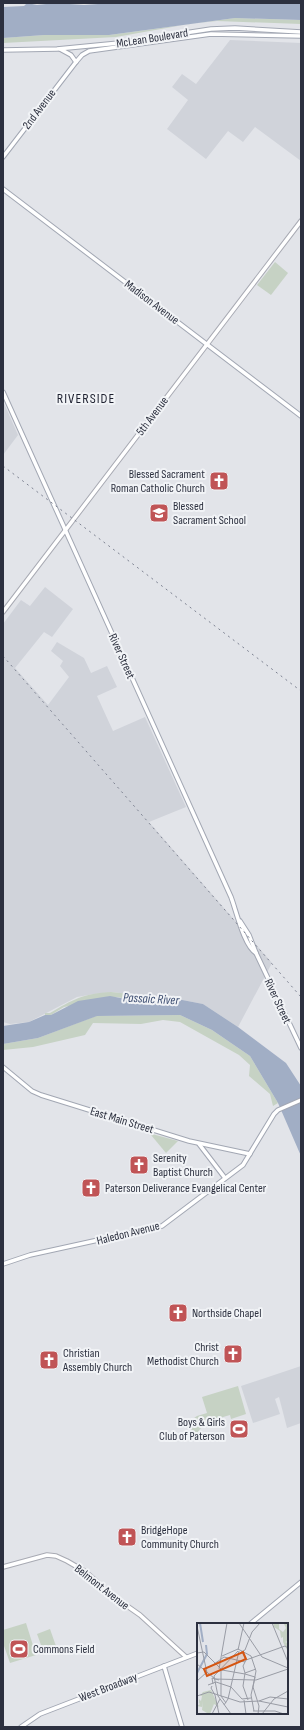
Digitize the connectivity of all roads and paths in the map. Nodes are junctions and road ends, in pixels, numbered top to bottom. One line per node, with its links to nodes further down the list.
1 (301, 32): 3 (main road, McLean Boulevard)
2 (301, 36): 5 (main road, McLean Boulevard)
3 (57, 49): 4 (main road, McLean Boulevard); 5 (main road)
4 (3, 50)
5 (76, 62): 6 (main road, 2nd Avenue)
6 (3, 157)
7 (3, 189): 9 (main road, Madison Avenue)
8 (301, 221): 9 (main road, 5th Avenue)
9 (207, 344): 11 (main road, Madison Avenue); 12 (main road, 5th Avenue)
10 (3, 392): 12 (main road, River Street)
11 (301, 416)
12 (65, 530): 13 (main road, 5th Avenue); 14 (main road, River Street)
13 (3, 612)
14 (301, 1048)
15 (3, 1067): 17 (main road, East Main Street)
16 (301, 1100): 18 (main road, Haledon Avenue)
17 (199, 1144): 18 (main road, East Main Street); 19 (main road)
18 (250, 1154): 19 (main road, Haledon Avenue)
19 (225, 1178): 20 (main road, Haledon Avenue)
20 (3, 1264)
21 (3, 1567): 25 (main road, Belmont Avenue)
22 (301, 1582): 23 (main road)
23 (251, 1623)
24 (197, 1653): 25 (main road, West Broadway)
25 (186, 1657): 26 (main road, West Broadway)
26 (164, 1666): 27 (main road, West Broadway); 28 (main road)
27 (21, 1727)
28 (182, 1727)

